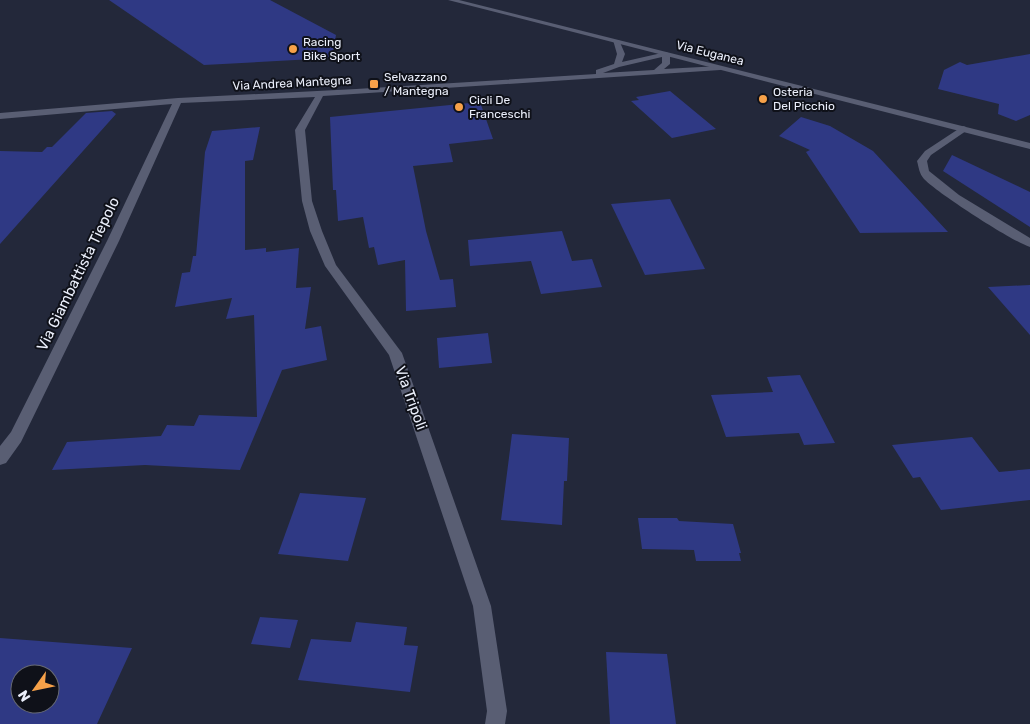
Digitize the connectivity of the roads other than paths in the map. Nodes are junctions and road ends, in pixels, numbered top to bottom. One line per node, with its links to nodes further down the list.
1 (451, 0): 2 (street, Via Euganea)
2 (616, 42): 3 (street, Via Euganea); 4 (street)
3 (666, 54): 4 (street, Via Andrea Mantegna); 5 (street, Via Euganea); 6 (street)
4 (617, 65): 7 (street, Via Andrea Mantegna)
5 (720, 68): 6 (street, Via Andrea Mantegna); 11 (street, Via Euganea)
6 (655, 74): 7 (street, Via Andrea Mantegna)
7 (586, 76): 8 (street, Via Andrea Mantegna)
8 (320, 93): 9 (street, Via Andrea Mantegna); 15 (street, Via Tripoli)
9 (178, 101): 10 (street, Via Andrea Mantegna); 14 (street, Via Giambattista Tiepolo)
10 (0, 116)
11 (963, 129): 12 (street, Via Euganea); 13 (street)
12 (1030, 146)
13 (1030, 243)
14 (0, 458)
15 (496, 724)

